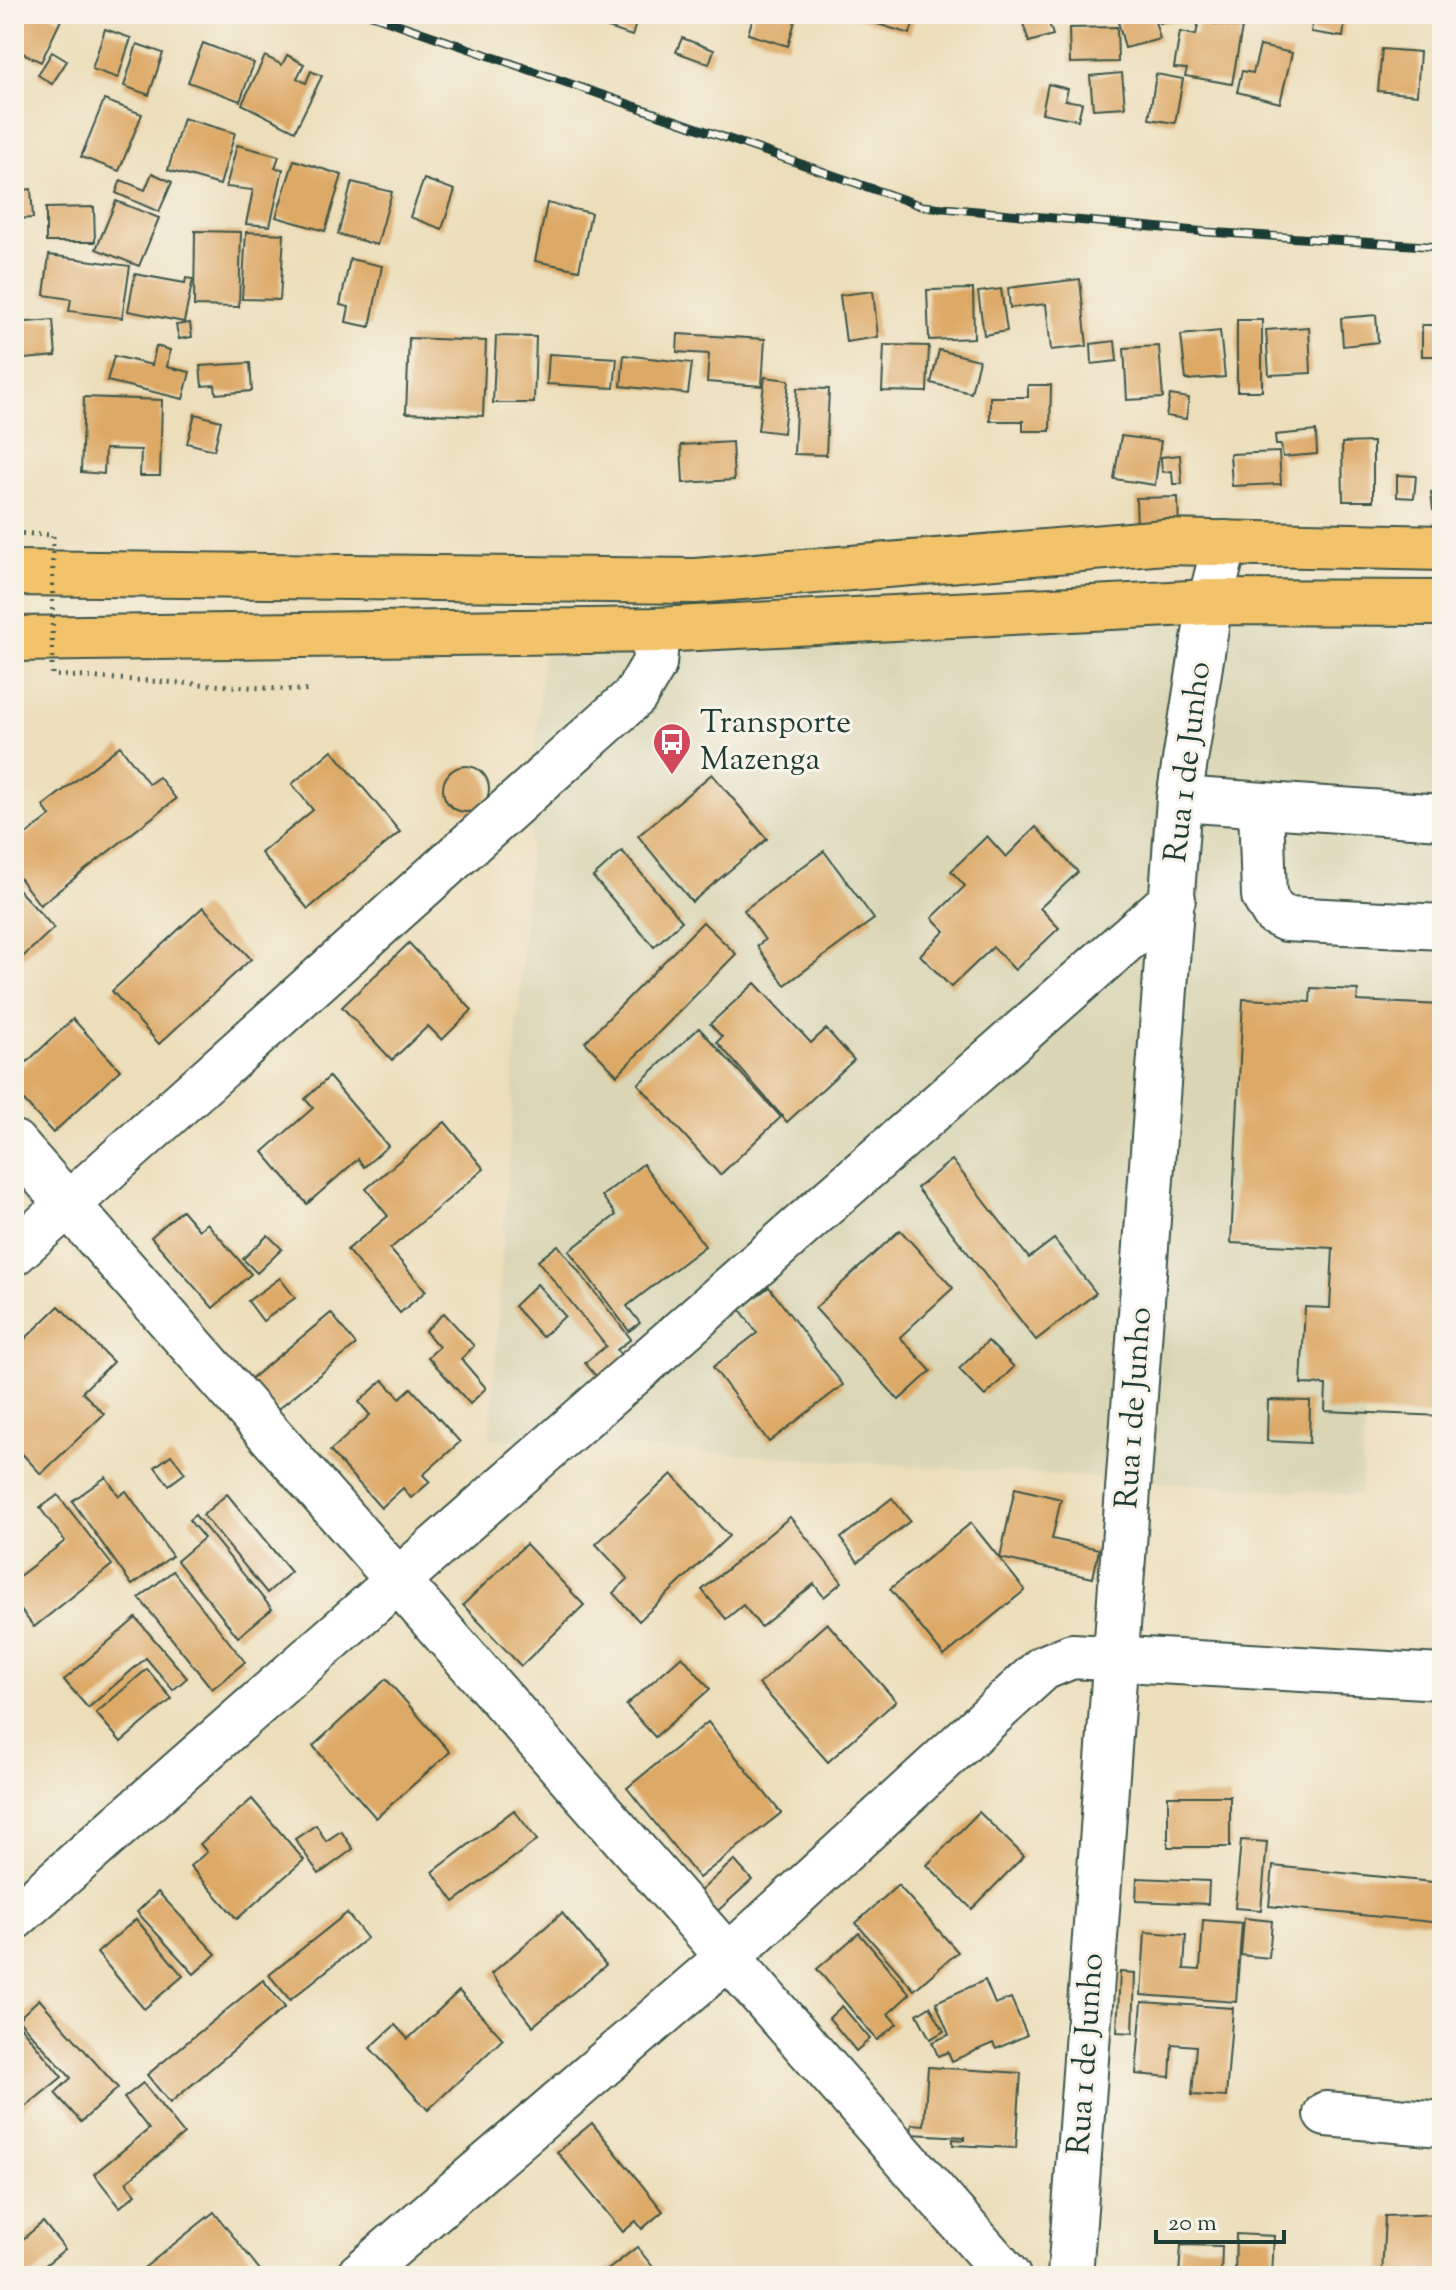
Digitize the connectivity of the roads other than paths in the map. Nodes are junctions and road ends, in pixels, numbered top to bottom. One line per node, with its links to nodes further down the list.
1 (1225, 543): 2 (highway); 3 (highway); 4 (street, Rua 1 de Junho)
2 (1442, 548)
3 (14, 573)
4 (1210, 602): 5 (highway); 6 (highway); 8 (street, Rua 1 de Junho)
5 (1442, 603)
6 (657, 630): 7 (highway); 14 (street)
7 (14, 639)
8 (1179, 799): 9 (street); 11 (street, Rua 1 de Junho)
9 (1261, 806): 10 (street); 12 (street)
10 (1442, 817)
11 (1173, 899): 16 (street); 17 (street, Rua 1 de Junho)
12 (1442, 927)
13 (14, 1143): 14 (street)
14 (67, 1205): 15 (street); 16 (street)
15 (14, 1253)
16 (397, 1582): 19 (street); 20 (street)
17 (1116, 1660): 18 (street); 20 (street); 25 (street, Rua 1 de Junho)
18 (1442, 1677)
19 (14, 1918)
20 (728, 1957): 23 (street); 24 (street)
21 (1326, 2114): 22 (street)
22 (1442, 2124)
23 (370, 2272)
24 (1008, 2276)
25 (1070, 2276)

